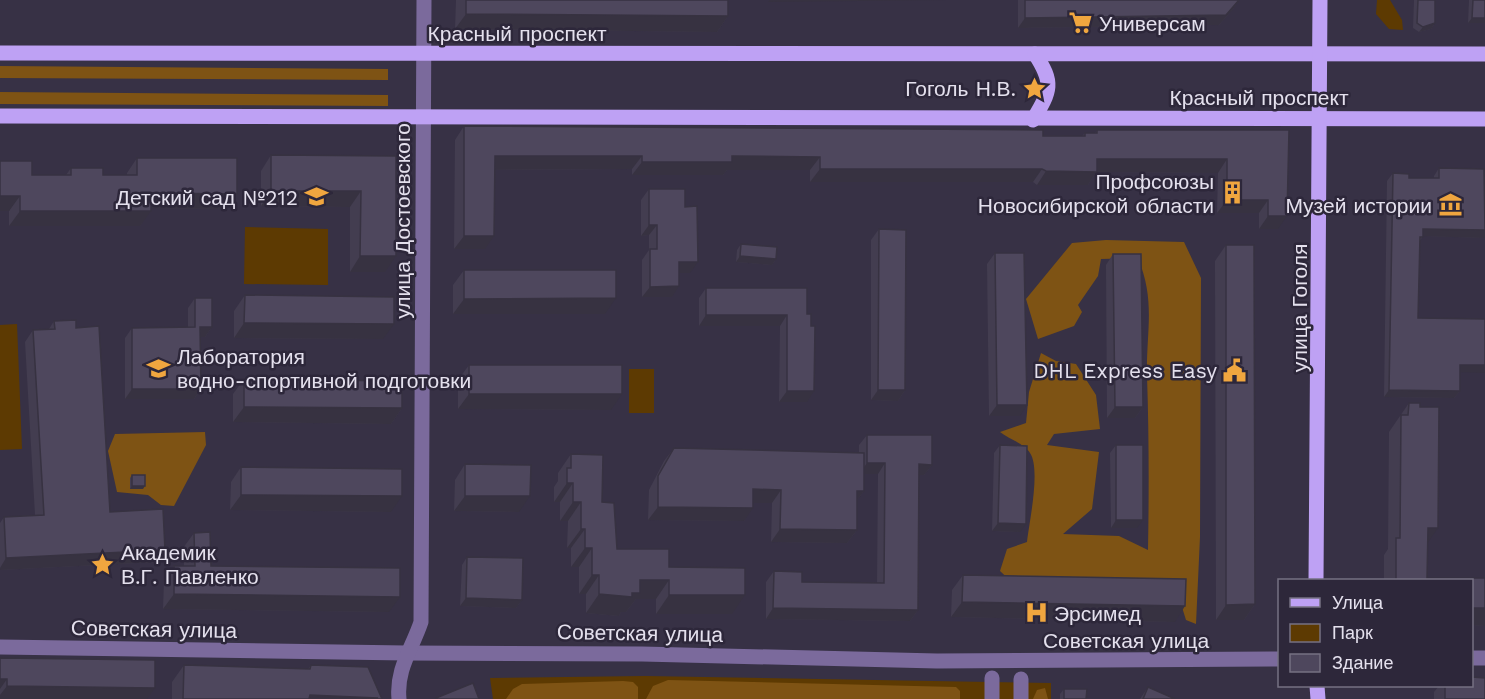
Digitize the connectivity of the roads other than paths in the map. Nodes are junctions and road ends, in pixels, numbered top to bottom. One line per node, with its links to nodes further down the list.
1 (424, 0): 6 (street, улица Достоевского)
2 (1320, 0): 7 (main road, улица Гоголя)
3 (0, 54): 6 (main road, Красный проспект)
4 (1035, 54): 6 (main road, Красный проспект); 7 (main road, Красный проспект); 12 (main road)
5 (1485, 54): 7 (main road, Красный проспект)
6 (423, 55): 9 (street, улица Достоевского)
7 (1319, 55): 10 (main road, улица Гоголя)
8 (0, 116): 9 (main road, Красный проспект)
9 (424, 117): 12 (main road, Красный проспект); 15 (street, улица Достоевского)
10 (1318, 117): 11 (main road, Красный проспект); 12 (main road, Красный проспект); 13 (main road, улица Гоголя)
11 (1485, 119)
12 (1033, 120)
13 (1316, 579)
14 (0, 647): 15 (street, Советская улица)
15 (406, 653): 16 (street, Советская улица); 19 (street, улица Достоевского)
16 (1278, 659)
17 (992, 678): 20 (street)
18 (1020, 679): 21 (street)
19 (399, 699)
20 (992, 699)
21 (1021, 699)

